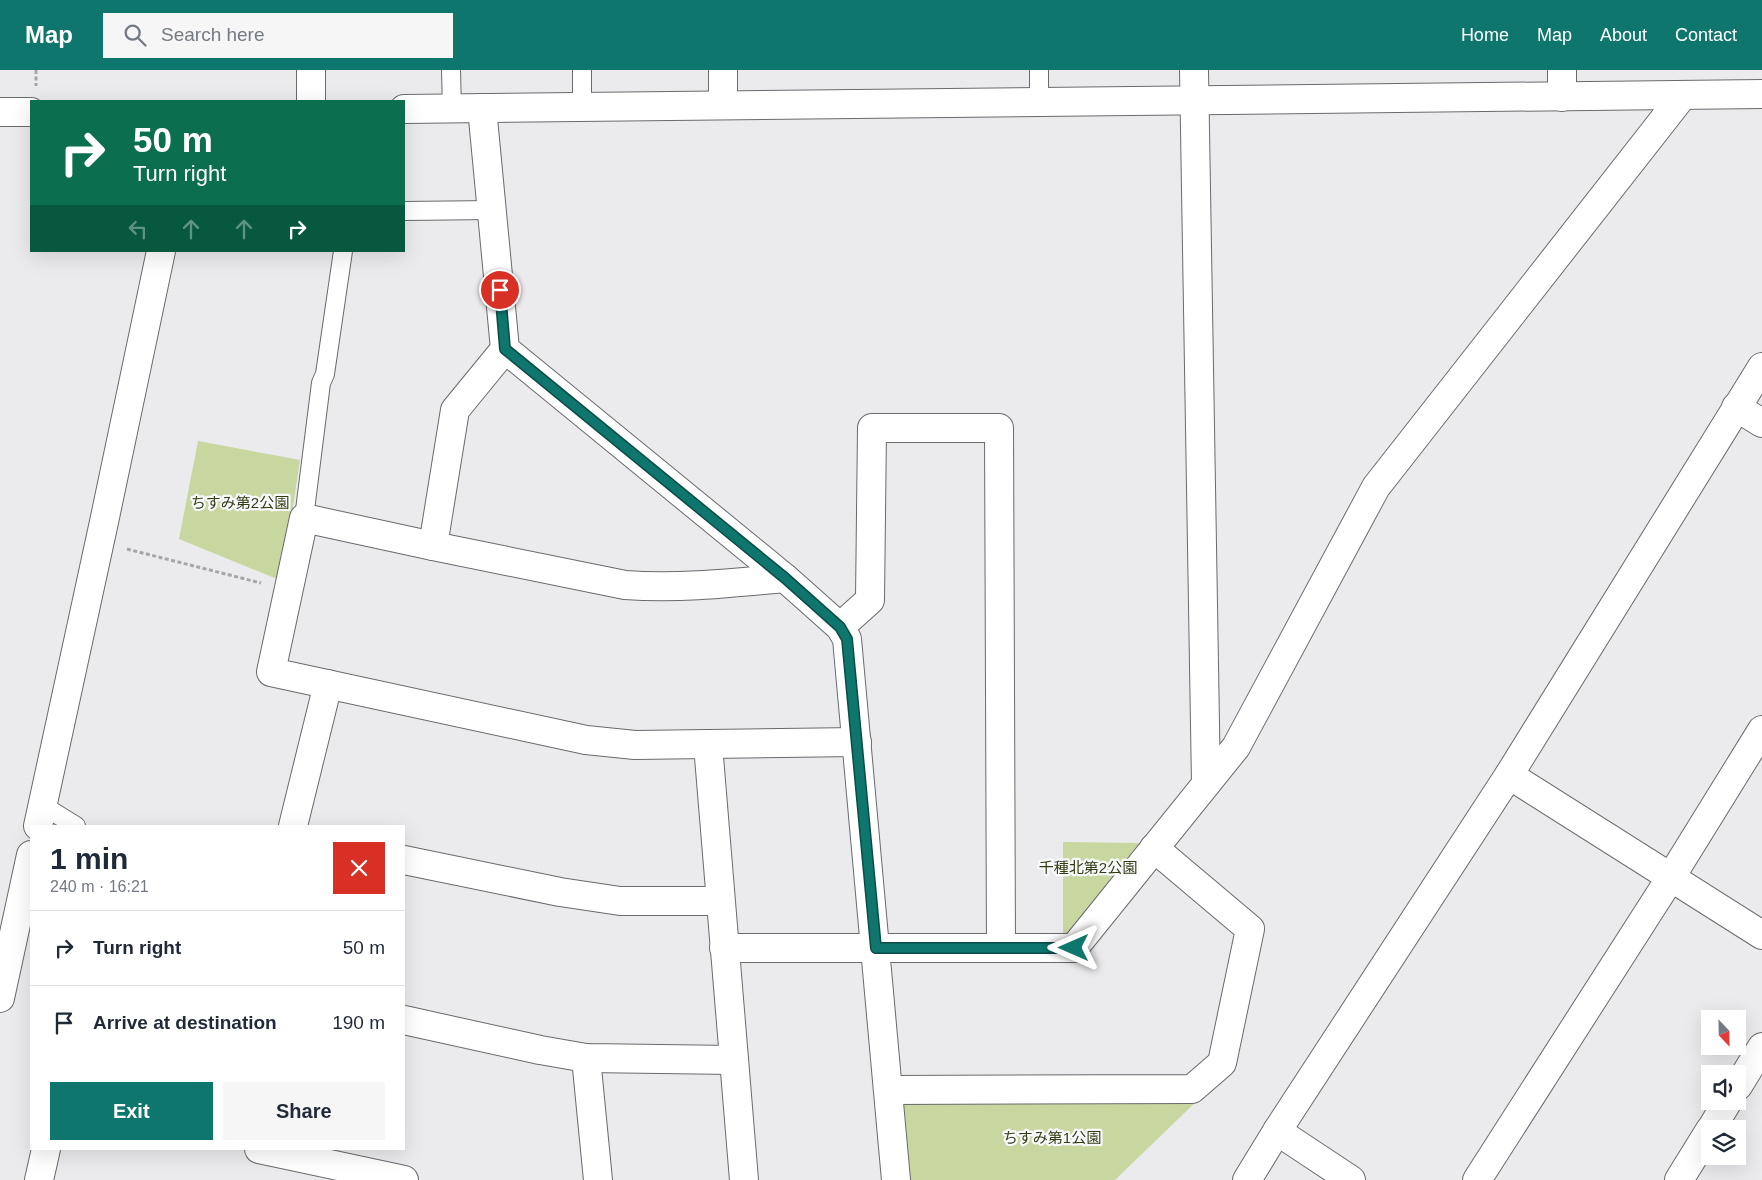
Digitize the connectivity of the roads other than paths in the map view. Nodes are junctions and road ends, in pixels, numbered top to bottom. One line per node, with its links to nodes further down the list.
1 (311, 70): 12 (street)
2 (451, 70): 16 (lane)
3 (582, 70): 15 (lane)
4 (723, 70): 14 (street)
5 (1038, 70): 13 (lane)
6 (1194, 70): 11 (street)
7 (1562, 70): 10 (street)
8 (1762, 94): 9 (street)
9 (1683, 95): 10 (street); 38 (street)
10 (1562, 97): 11 (street)
11 (1194, 99): 13 (street); 38 (street)
12 (311, 100)
13 (1039, 101): 14 (street)
14 (723, 105): 15 (street)
15 (582, 107): 17 (street)
16 (452, 108): 17 (street); 18 (street)
17 (482, 108): 21 (street)
18 (405, 109)
19 (0, 112): 20 (street)
20 (30, 112)
21 (492, 210): 22 (lane); 25 (street)
22 (405, 211)
23 (161, 252): 39 (street)
24 (343, 252): 29 (lane)
25 (505, 349): 30 (street); 31 (street)
26 (1762, 367): 27 (street)
27 (1736, 407): 28 (street); 37 (street)
28 (1762, 424)
29 (304, 518): 30 (street); 33 (street)
30 (433, 546): 31 (street)
31 (785, 578): 32 (street)
32 (840, 627): 35 (street); 48 (street)
33 (328, 684): 36 (street); 41 (street)
34 (1762, 730): 45 (street)
35 (857, 742): 36 (street); 50 (street)
36 (708, 745): 46 (street)
37 (1509, 775): 45 (street); 58 (street)
38 (1206, 784): 42 (street)
39 (40, 816): 40 (lane)
40 (72, 825)
41 (293, 825)
42 (1154, 848): 48 (street); 57 (street)
43 (30, 860): 51 (street)
44 (405, 860): 46 (street)
45 (1671, 877): 47 (street); 69 (street)
46 (720, 901): 49 (street)
47 (1762, 935)
48 (1001, 947): 50 (street)
49 (724, 948): 50 (street); 55 (street)
50 (876, 948): 57 (street)
51 (0, 998)
52 (405, 1020): 54 (street)
53 (1762, 1047): 56 (street)
54 (586, 1058): 55 (street); 64 (street)
55 (734, 1060): 65 (street)
56 (1746, 1073)
57 (888, 1090): 66 (street)
58 (1277, 1131): 67 (street); 68 (street)
59 (1701, 1145): 70 (street)
60 (46, 1150): 62 (street)
61 (264, 1150): 63 (street)
62 (39, 1180)
63 (404, 1180)
64 (598, 1180)
65 (744, 1180)
66 (896, 1180)
67 (1247, 1180)
68 (1352, 1180)
69 (1476, 1180)
70 (1679, 1180)

